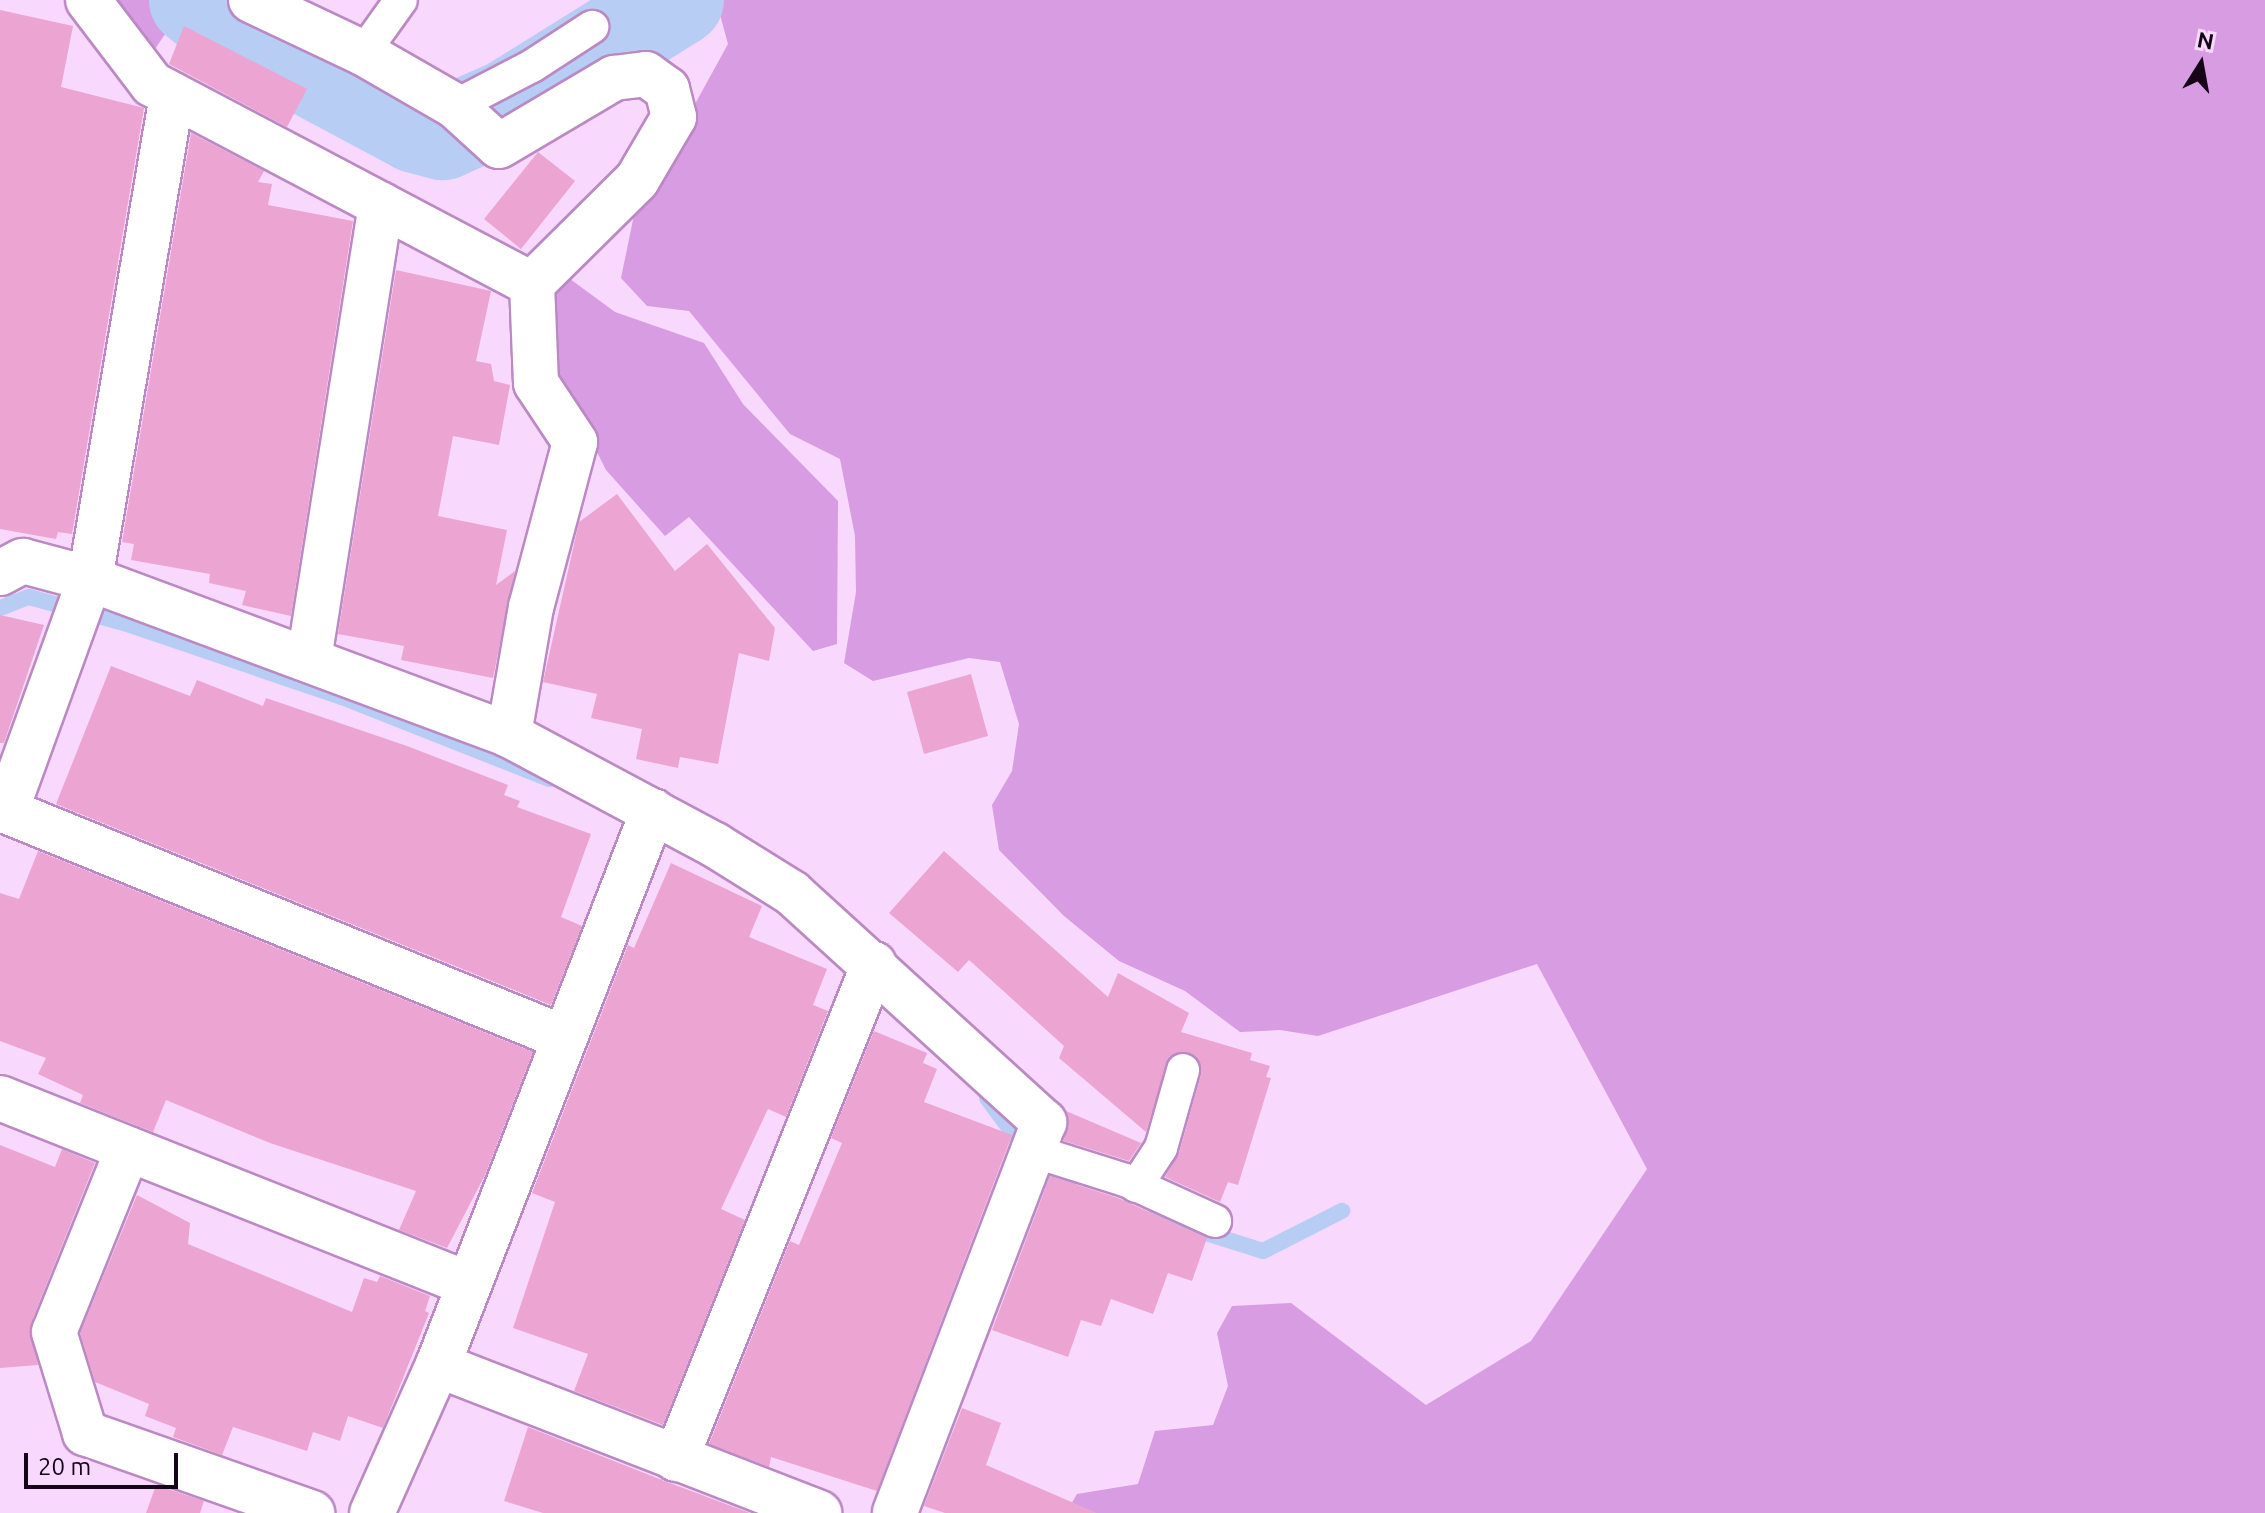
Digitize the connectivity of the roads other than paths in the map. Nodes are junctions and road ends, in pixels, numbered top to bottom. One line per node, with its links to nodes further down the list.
1 (88, 0): 6 (street)
2 (251, 0): 5 (street)
3 (401, 0): 5 (lane)
4 (592, 27): 7 (lane)
5 (363, 53): 7 (street)
6 (172, 95): 8 (street); 11 (street)
7 (468, 120): 9 (street)
8 (381, 205): 9 (street); 12 (street)
9 (532, 284): 13 (street)
10 (0, 573): 11 (street)
11 (90, 579): 12 (street); 15 (street)
12 (309, 659): 13 (street)
13 (509, 735): 14 (street)
14 (653, 811): 16 (street); 17 (street)
15 (3, 818): 17 (street)
16 (874, 964): 21 (street); 26 (street)
17 (562, 1037): 24 (street)
18 (1183, 1070): 22 (lane)
19 (0, 1098): 20 (street)
20 (128, 1149): 24 (street); 27 (street)
21 (1033, 1151): 22 (lane); 30 (street)
22 (1136, 1186): 23 (lane)
23 (1215, 1221)
24 (466, 1283): 25 (street)
25 (438, 1365): 26 (street); 28 (street)
26 (676, 1459): 29 (street)
27 (312, 1513)
28 (372, 1513)
29 (819, 1513)
30 (895, 1513)

